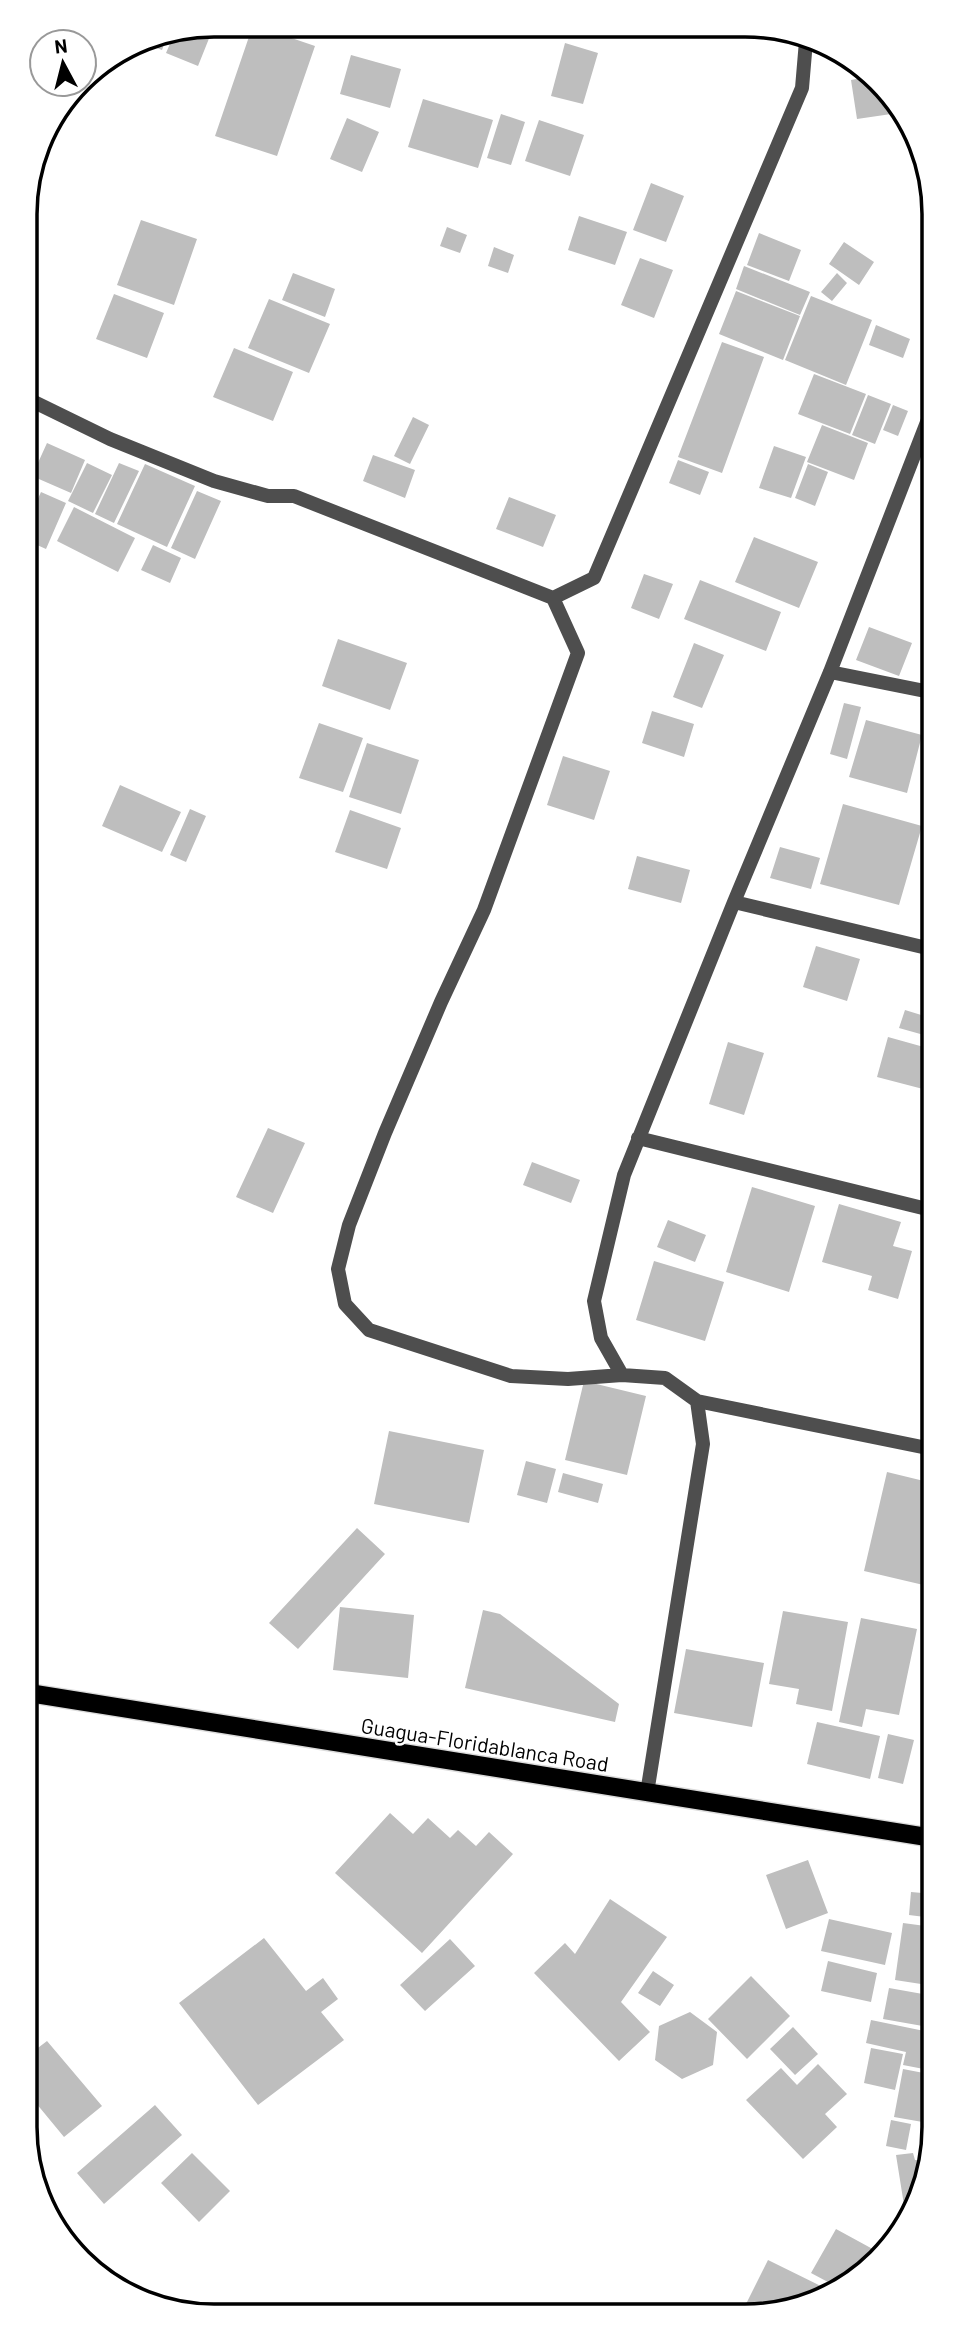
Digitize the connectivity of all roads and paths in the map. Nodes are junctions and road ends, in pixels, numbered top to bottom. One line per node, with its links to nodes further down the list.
1 (805, 48): 4 (street)
2 (37, 403): 4 (street)
3 (922, 443): 5 (street)
4 (553, 597): 11 (street)
5 (830, 672): 6 (street); 7 (street)
6 (922, 690)
7 (734, 902): 8 (street); 9 (street)
8 (922, 947)
9 (639, 1138): 10 (street); 11 (street)
10 (922, 1208)
11 (622, 1376): 12 (street)
12 (697, 1401): 13 (street); 15 (street)
13 (922, 1447)
14 (37, 1694): 15 (main road, Guagua-Floridablanca Road)
15 (647, 1793): 16 (main road, Guagua-Floridablanca Road)
16 (922, 1836)

